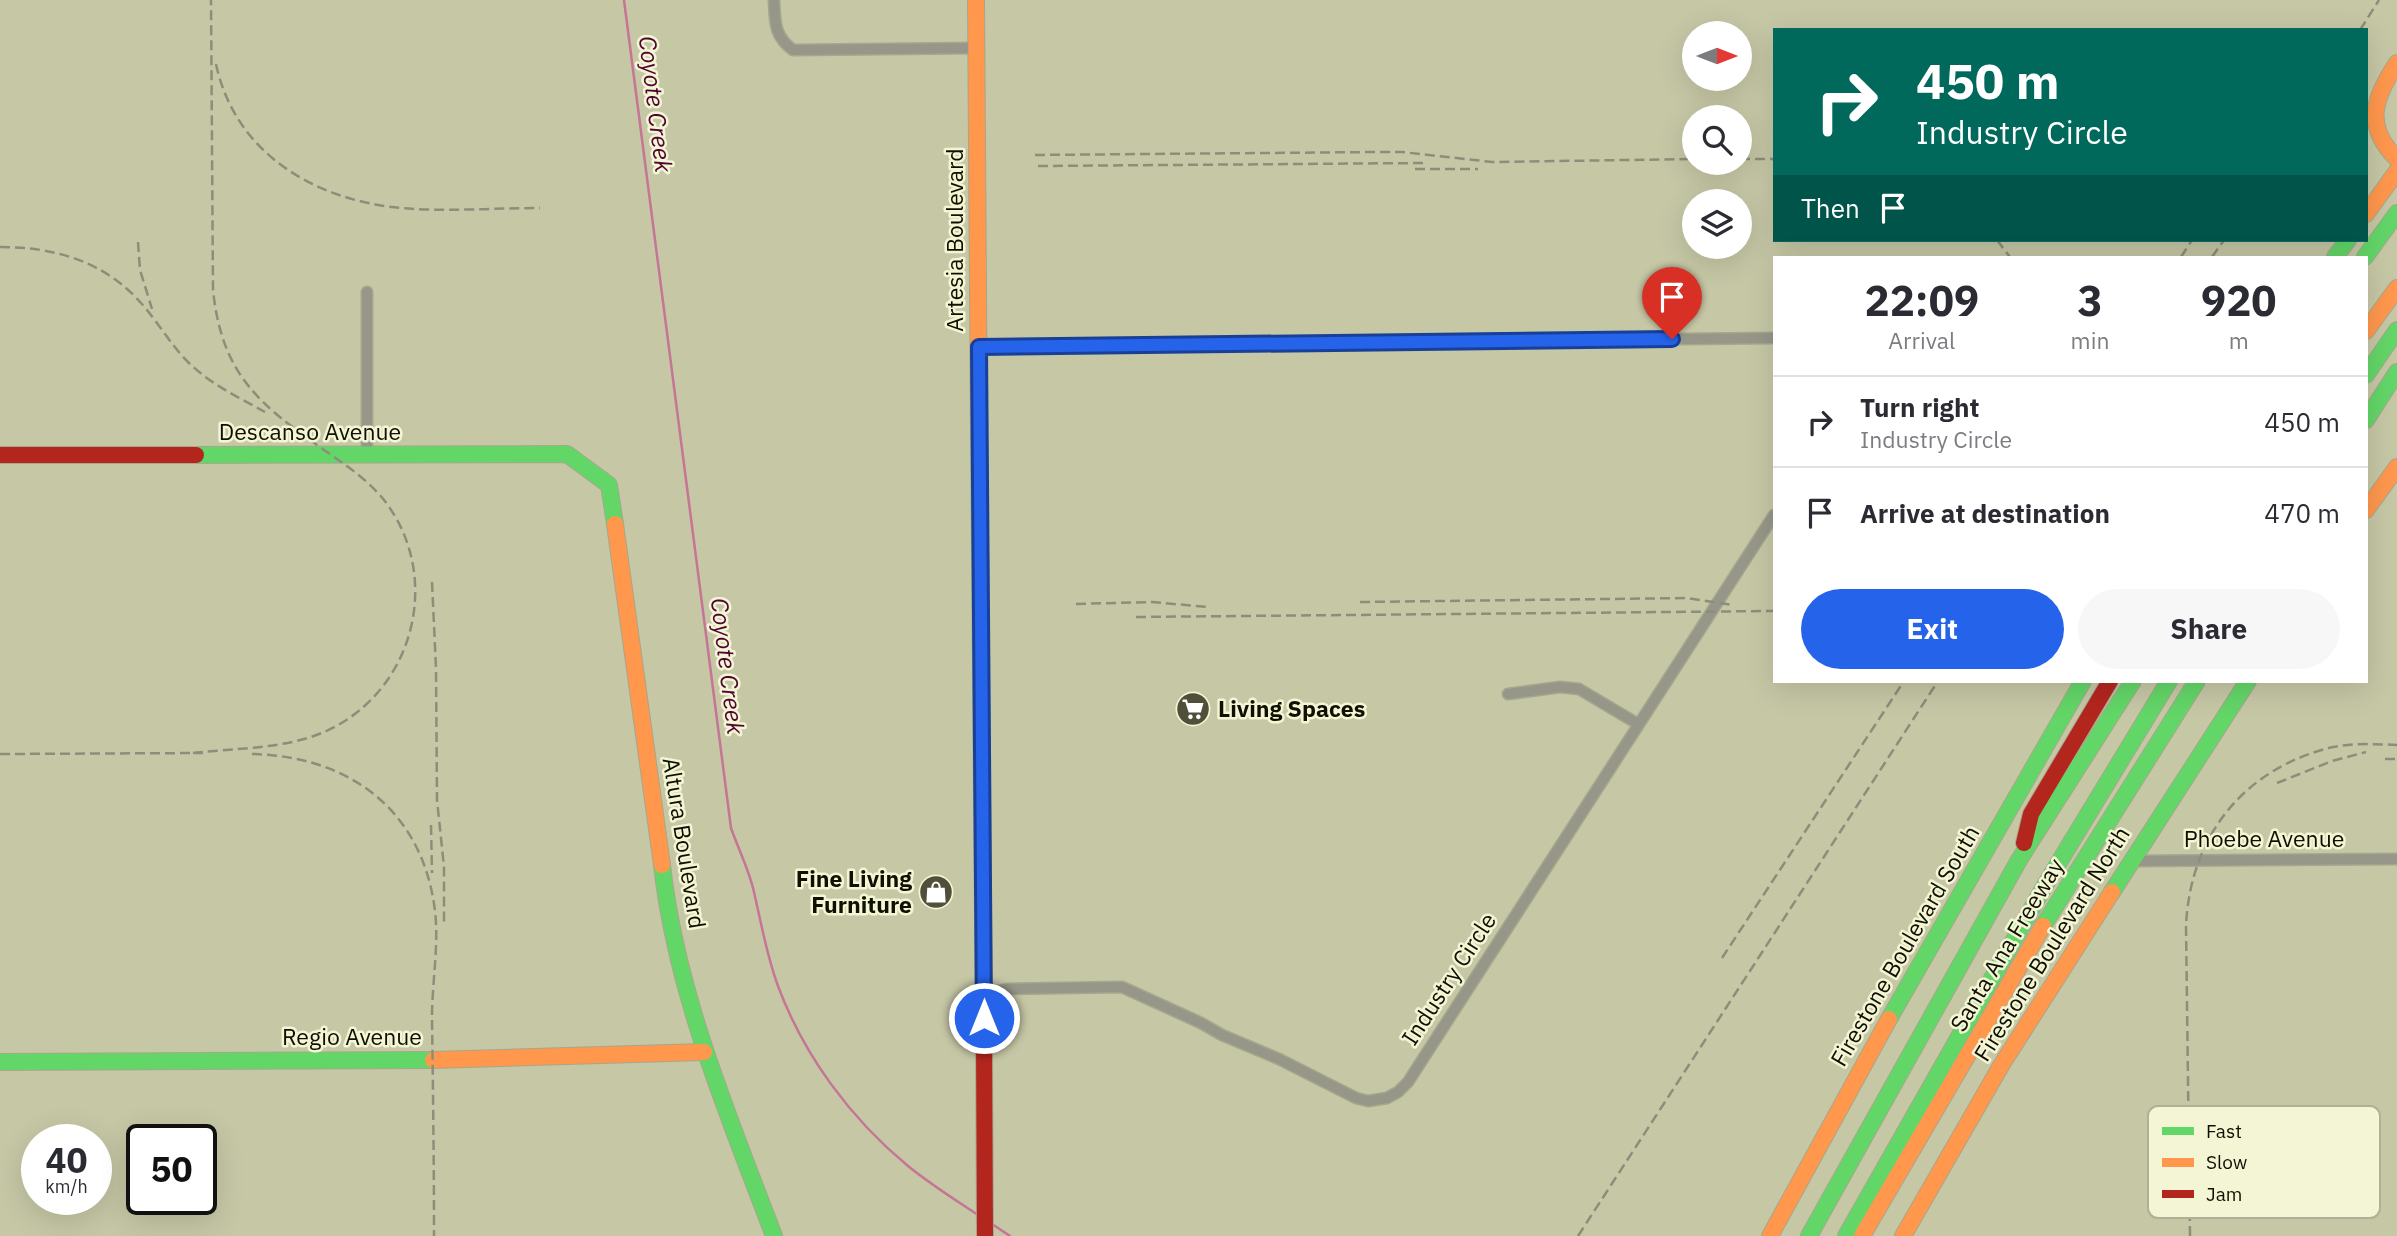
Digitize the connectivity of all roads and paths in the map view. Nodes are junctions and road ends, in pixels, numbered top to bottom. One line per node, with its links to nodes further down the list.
1 (774, 0): 3 (street)
2 (976, 0): 3 (main road, Artesia Boulevard)
3 (977, 48): 17 (main road, Artesia Boulevard)
4 (2397, 63): 5 (main road)
5 (2397, 159)
6 (2397, 171): 7 (main road)
7 (2368, 211)
8 (2397, 213): 11 (main road)
9 (2346, 242): 10 (main road)
10 (2336, 256)
11 (2366, 256)
12 (2397, 288): 14 (main road)
13 (367, 292): 22 (street)
14 (2368, 328)
15 (2397, 330): 18 (main road)
16 (1773, 338): 17 (street)
17 (979, 347): 38 (main road, Artesia Boulevard)
18 (2368, 372)
19 (2397, 372): 20 (main road)
20 (2368, 417)
21 (0, 454): 22 (main road, Descanso Avenue)
22 (367, 454): 24 (main road, Descanso Avenue)
23 (2397, 467): 25 (main road)
24 (609, 485): 39 (main road, Altura Boulevard)
25 (2368, 507)
26 (1773, 517): 34 (street, Industry Circle)
27 (2082, 683): 43 (main road, Firestone Boulevard South)
28 (2109, 683): 36 (main road)
29 (2132, 683): 36 (main road, Santa Ana Freeway)
30 (2168, 683): 45 (main road)
31 (2196, 683): 46 (main road, Santa Ana Freeway)
32 (2247, 683): 37 (main road, Firestone Boulevard North)
33 (1508, 694): 34 (street)
34 (1638, 724): 38 (street, Industry Circle)
35 (2397, 859): 37 (street, Phoebe Avenue)
36 (2019, 860): 44 (main road, Santa Ana Freeway)
37 (2131, 861): 47 (main road, Firestone Boulevard North)
38 (984, 995): 42 (main road, Artesia Boulevard)
39 (704, 1052): 40 (main road, Regio Avenue); 41 (main road, Altura Boulevard)
40 (0, 1062)
41 (774, 1236)
42 (985, 1236)
43 (1770, 1236)
44 (1809, 1236)
45 (1846, 1236)
46 (1862, 1236)
47 (1903, 1236)

